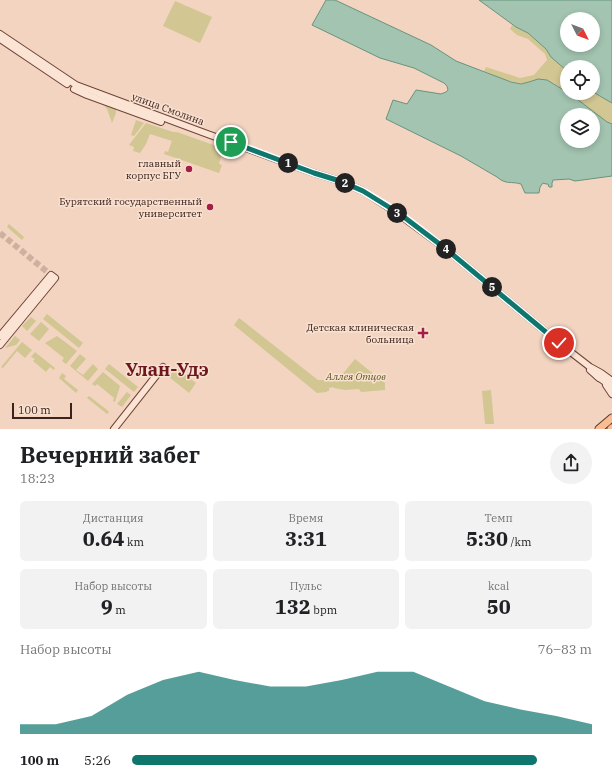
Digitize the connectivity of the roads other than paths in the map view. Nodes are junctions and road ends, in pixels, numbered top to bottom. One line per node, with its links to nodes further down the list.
1 (0, 34): 8 (main road, улица Смолина)
2 (0, 39): 9 (main road)
3 (53, 277): 4 (main road)
4 (12, 325): 5 (main road); 6 (main road)
5 (0, 336)
6 (0, 345)
7 (163, 367): 15 (main road)
8 (590, 367): 9 (main road, улица Смолина); 10 (main road, улица Смолина)
9 (602, 380): 11 (main road, улица Смолина); 12 (main road)
10 (612, 381)
11 (612, 388)
12 (612, 394)
13 (612, 413): 14 (main road)
14 (609, 420): 16 (main road)
15 (114, 429)
16 (598, 429)

